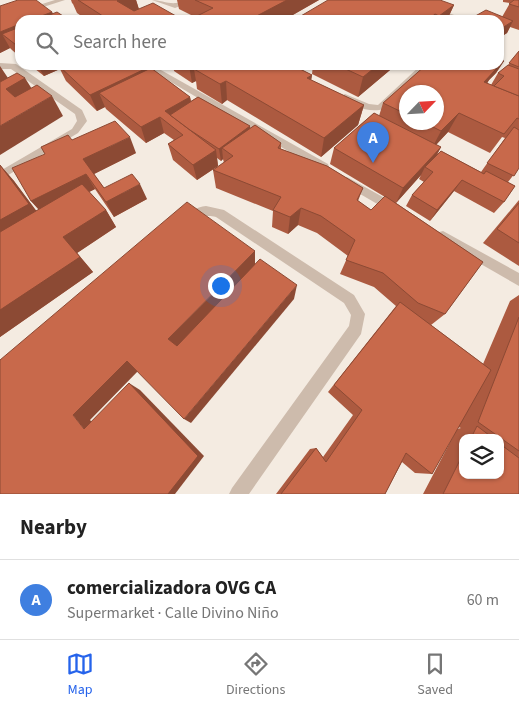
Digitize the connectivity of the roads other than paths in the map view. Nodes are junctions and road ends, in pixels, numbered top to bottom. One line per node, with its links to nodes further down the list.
1 (62, 0): 6 (street)
2 (155, 0): 3 (street)
3 (193, 0)
4 (408, 0): 7 (street)
5 (436, 0): 7 (street)
6 (43, 6): 8 (street); 10 (street)
7 (428, 7): 9 (street)
8 (52, 10)
9 (450, 15)
10 (0, 19)
11 (0, 66): 12 (street)
12 (15, 67)
13 (19, 70): 17 (street)
14 (155, 70): 18 (street)
15 (421, 70): 16 (street)
16 (335, 92)
17 (0, 176)
18 (408, 216)
19 (434, 231): 21 (street)
20 (173, 232): 22 (street)
21 (519, 280)
22 (238, 494)

